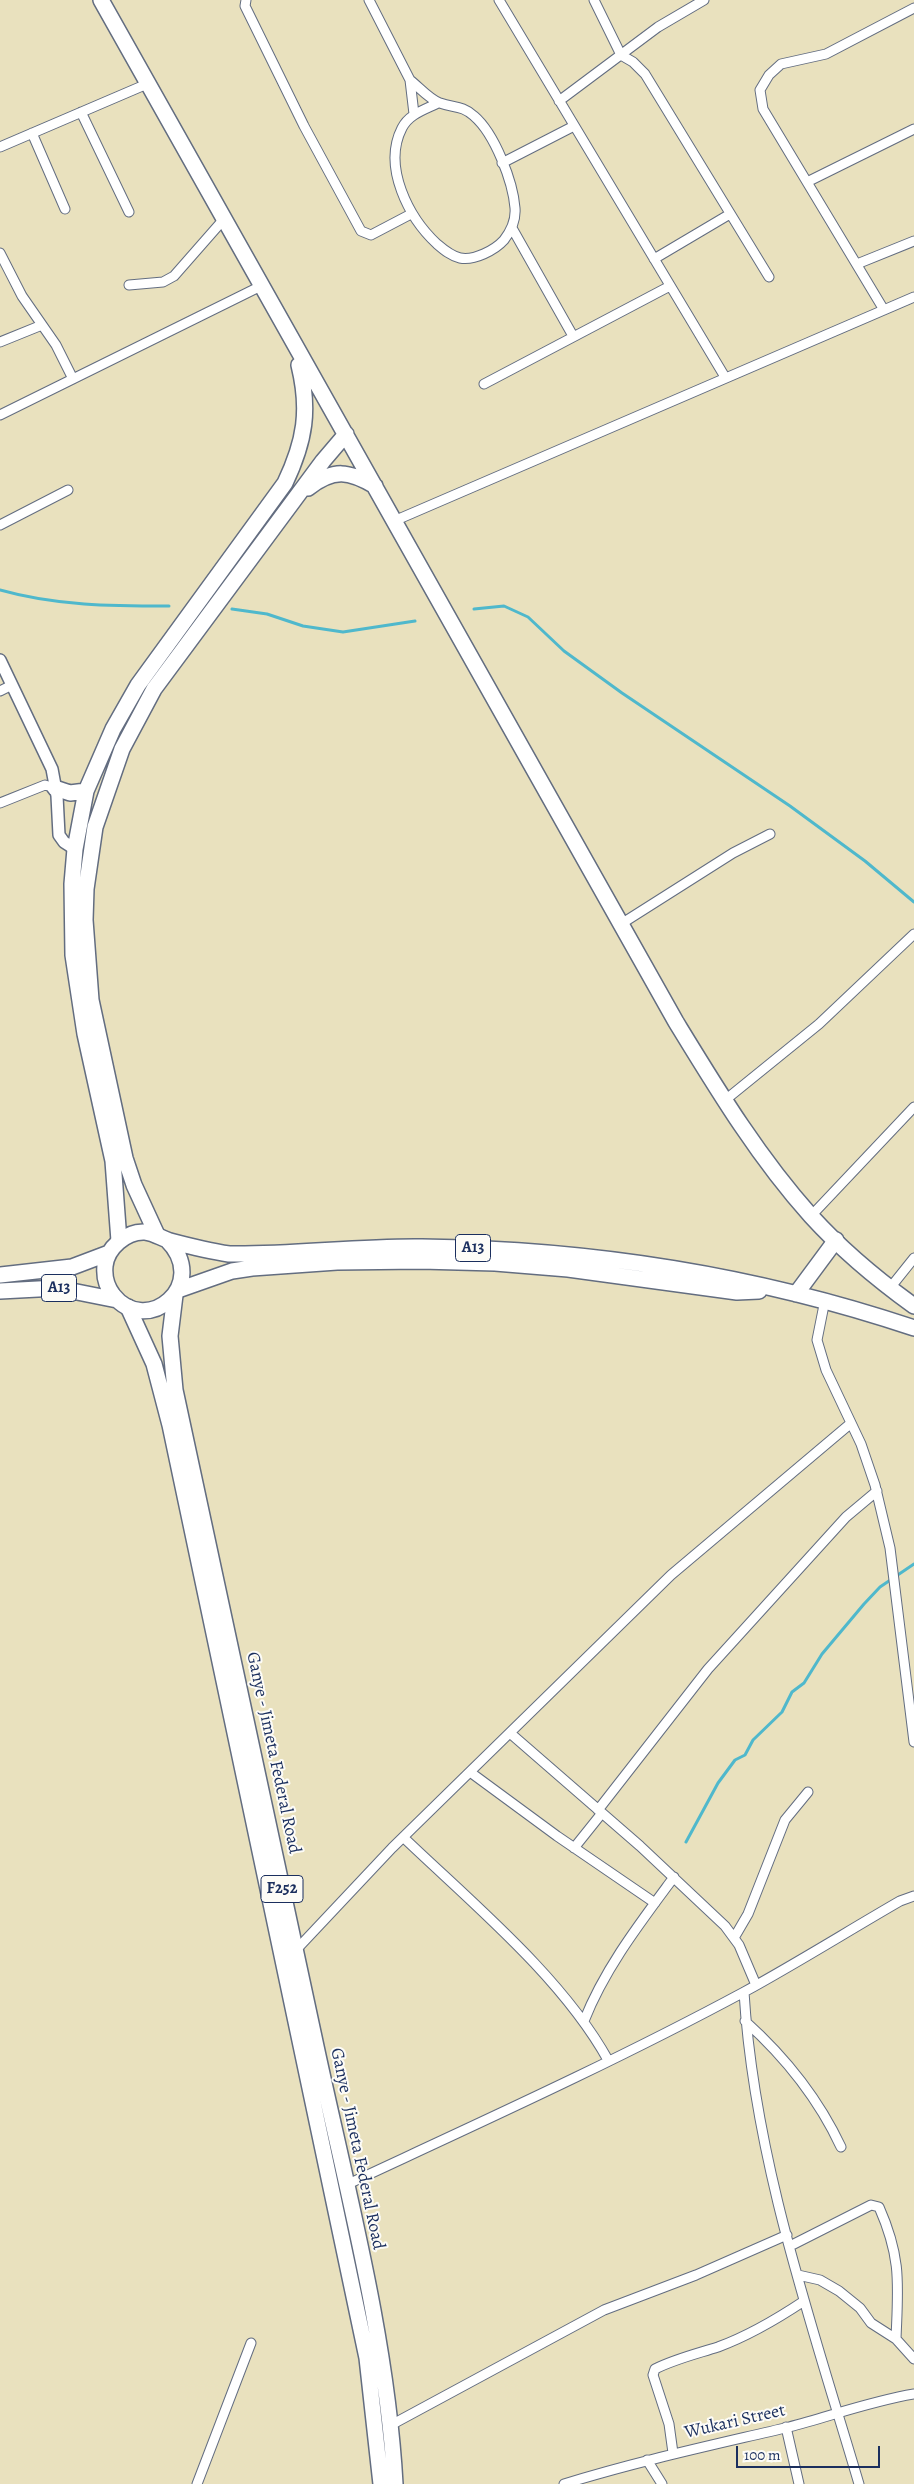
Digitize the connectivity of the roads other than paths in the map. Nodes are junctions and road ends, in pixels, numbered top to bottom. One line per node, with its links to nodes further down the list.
1 (100, 0): 10 (main road)
2 (246, 0): 23 (street)
3 (369, 0): 9 (street)
4 (499, 0): 11 (street)
5 (594, 0): 8 (street)
6 (704, 0): 8 (street)
7 (914, 8): 20 (street)
8 (620, 55): 11 (street); 24 (street)
9 (410, 80): 12 (street); 14 (street)
10 (147, 84): 13 (street); 25 (main road)
11 (559, 101): 15 (street)
12 (438, 103): 14 (street); 19 (street)
13 (81, 112): 17 (street); 22 (street)
14 (414, 114): 23 (street)
15 (574, 126): 19 (street); 29 (street)
16 (914, 129): 20 (street)
17 (32, 133): 18 (street); 21 (street)
18 (0, 147)
19 (502, 163): 26 (street)
20 (807, 182): 30 (street)
21 (65, 209)
22 (129, 212)
23 (411, 214): 26 (street)
24 (730, 214): 29 (street); 31 (street)
25 (224, 219): 32 (street); 33 (main road)
26 (512, 228): 38 (street)
27 (914, 241): 30 (street)
28 (0, 253): 37 (street)
29 (654, 259): 34 (street)
30 (857, 264): 36 (street)
31 (769, 277)
32 (129, 285)
33 (261, 286): 40 (main road); 42 (street)
34 (670, 286): 38 (street); 41 (street)
35 (914, 297): 36 (street)
36 (884, 310): 41 (street)
37 (42, 324): 39 (street); 42 (street)
38 (573, 336): 43 (street)
39 (0, 342)
40 (296, 349): 45 (main road); 55 (main road)
41 (725, 377): 49 (street)
42 (73, 379): 44 (street)
43 (484, 384)
44 (0, 415)
45 (346, 434): 46 (main road); 48 (main road)
46 (375, 486): 48 (main road); 49 (main road)
47 (68, 490): 50 (street)
48 (297, 497): 64 (main road)
49 (394, 520): 59 (main road)
50 (0, 525)
51 (0, 660): 52 (street)
52 (12, 685): 53 (street); 54 (street)
53 (0, 691)
54 (55, 788): 55 (main road); 56 (street); 58 (street)
55 (86, 791): 58 (main road)
56 (0, 803)
57 (770, 834): 59 (street)
58 (75, 849): 66 (main road)
59 (621, 924): 61 (main road)
60 (914, 934): 61 (street)
61 (724, 1101): 63 (main road)
62 (914, 1107): 63 (street)
63 (811, 1216): 65 (main road)
64 (162, 1237): 66 (main road, A13); 71 (main road, A13); 73 (main road)
65 (836, 1240): 70 (main road); 74 (main road)
66 (118, 1241): 67 (main road)
67 (109, 1254): 69 (main road, A13); 76 (main road)
68 (914, 1258): 70 (street)
69 (0, 1275)
70 (890, 1288): 77 (main road)
71 (778, 1290): 73 (main road, A13); 74 (main road, A13)
72 (0, 1291): 76 (main road, A13)
73 (177, 1292): 76 (main road, A13); 92 (main road, Ganye - Jimeta Federal Road / F252)
74 (796, 1294): 75 (main road, A13)
75 (825, 1300): 78 (main road, A13); 79 (street)
76 (122, 1303): 114 (main road, Ganye - Jimeta Federal Road / F252)
77 (914, 1306)
78 (914, 1328)
79 (850, 1424): 80 (street); 81 (street)
80 (876, 1491): 82 (street); 85 (street)
81 (510, 1733): 83 (street); 85 (street)
82 (914, 1742)
83 (470, 1772): 86 (street); 87 (street)
84 (808, 1792): 91 (street)
85 (600, 1811): 87 (street); 88 (street)
86 (404, 1837): 92 (street); 95 (street)
87 (574, 1848): 90 (street)
88 (674, 1878): 90 (street); 91 (street)
89 (914, 1896): 93 (street)
90 (655, 1903): 95 (street)
91 (734, 1938): 93 (street)
92 (296, 1950): 99 (main road, Ganye - Jimeta Federal Road / F252)
93 (756, 1985): 94 (street)
94 (744, 1992): 96 (street); 97 (street)
95 (584, 2021): 97 (street)
96 (746, 2021): 98 (street); 100 (street)
97 (608, 2060): 99 (street)
98 (841, 2147)
99 (346, 2186): 109 (main road, Ganye - Jimeta Federal Road / F252)
100 (788, 2235): 101 (street); 109 (street)
101 (790, 2246): 102 (street); 104 (street)
102 (798, 2275): 103 (street); 104 (street)
103 (804, 2301): 108 (street); 111 (street)
104 (896, 2339): 106 (street)
105 (251, 2343): 113 (street)
106 (914, 2359)
107 (914, 2394): 108 (street, Wukari Street)
108 (838, 2414): 110 (street, Wukari Street); 119 (street)
109 (391, 2425): 115 (main road, Ganye - Jimeta Federal Road / F252)
110 (786, 2427): 111 (street, Wukari Street); 118 (street)
111 (673, 2453): 112 (street, Wukari Street)
112 (647, 2460): 116 (street, Wukari Street); 117 (street)
113 (197, 2484)
114 (381, 2484)
115 (395, 2484)
116 (564, 2484)
117 (662, 2484)
118 (799, 2484)
119 (860, 2484)

